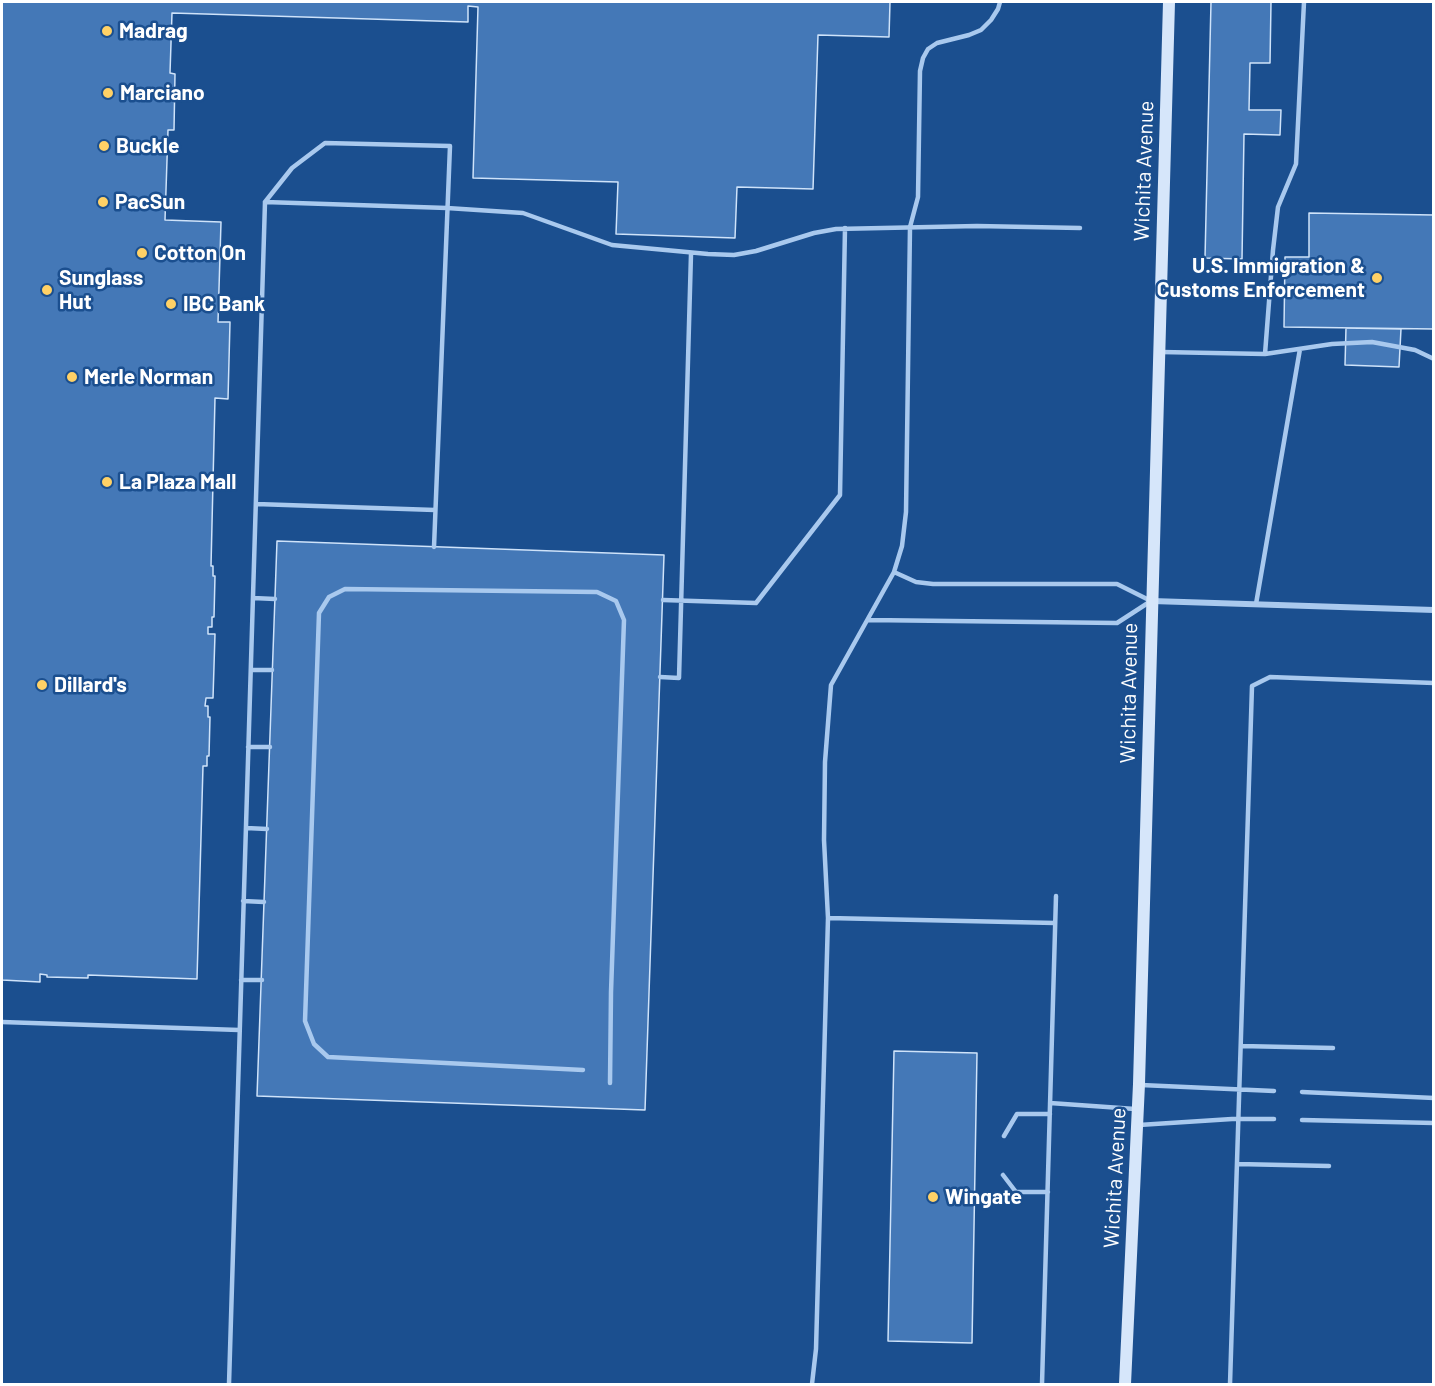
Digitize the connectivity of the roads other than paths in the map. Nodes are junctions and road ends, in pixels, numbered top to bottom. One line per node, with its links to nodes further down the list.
1 (1000, 2): 6 (lane)
2 (1168, 2): 11 (main road, Wichita Avenue)
3 (1304, 2): 12 (lane)
4 (265, 202): 5 (lane); 5 (lane); 14 (lane)
5 (447, 208): 9 (lane); 15 (lane)
6 (910, 227): 7 (lane); 8 (lane); 17 (lane)
7 (845, 228): 9 (lane); 21 (lane)
8 (1080, 228)
9 (691, 254): 21 (lane)
10 (1299, 349): 12 (lane); 13 (lane); 23 (lane)
11 (1158, 352): 12 (lane); 22 (main road, Wichita Avenue)
12 (1265, 354)
13 (1434, 359)
14 (256, 504): 15 (lane); 18 (lane)
15 (435, 510): 16 (lane)
16 (434, 547)
17 (894, 573): 22 (lane); 25 (lane)
18 (253, 598): 19 (lane); 26 (lane)
19 (275, 599)
20 (663, 600): 21 (lane)
21 (682, 600): 28 (lane)
22 (1151, 601): 23 (street); 25 (lane); 47 (main road, Wichita Avenue)
23 (1256, 604): 24 (street)
24 (1434, 610)
25 (868, 620): 37 (lane)
26 (251, 670): 27 (lane); 30 (lane)
27 (272, 670)
28 (660, 677)
29 (1434, 683): 43 (lane)
30 (248, 747): 31 (lane); 32 (lane)
31 (270, 747)
32 (246, 828): 33 (lane); 35 (lane)
33 (267, 829)
34 (1056, 896): 38 (lane)
35 (243, 901): 36 (lane); 39 (lane)
36 (264, 902)
37 (828, 918): 38 (lane); 66 (lane)
38 (1055, 923): 52 (lane)
39 (241, 980): 40 (lane); 42 (lane)
40 (262, 980)
41 (2, 1022): 42 (lane)
42 (239, 1030): 65 (lane)
43 (1241, 1046): 44 (lane); 48 (lane)
44 (1333, 1047)
45 (583, 1070): 46 (lane)
46 (610, 1083)
47 (1139, 1084): 48 (lane); 53 (main road, Wichita Avenue)
48 (1239, 1090): 49 (lane); 55 (lane)
49 (1274, 1091)
50 (1302, 1092): 51 (lane)
51 (1434, 1098)
52 (1050, 1103): 53 (lane); 54 (lane)
53 (1138, 1109): 59 (main road, Wichita Avenue)
54 (1050, 1114): 60 (lane); 64 (lane)
55 (1239, 1119): 56 (lane); 59 (lane); 61 (lane)
56 (1274, 1119)
57 (1302, 1120): 58 (lane)
58 (1434, 1123)
59 (1137, 1125): 68 (main road, Wichita Avenue)
60 (1004, 1136)
61 (1237, 1164): 62 (lane); 69 (lane)
62 (1329, 1166)
63 (1003, 1175): 64 (lane)
64 (1048, 1192): 67 (lane)
65 (229, 1384)
66 (812, 1384)
67 (1042, 1384)
68 (1125, 1384)
69 (1230, 1384)

